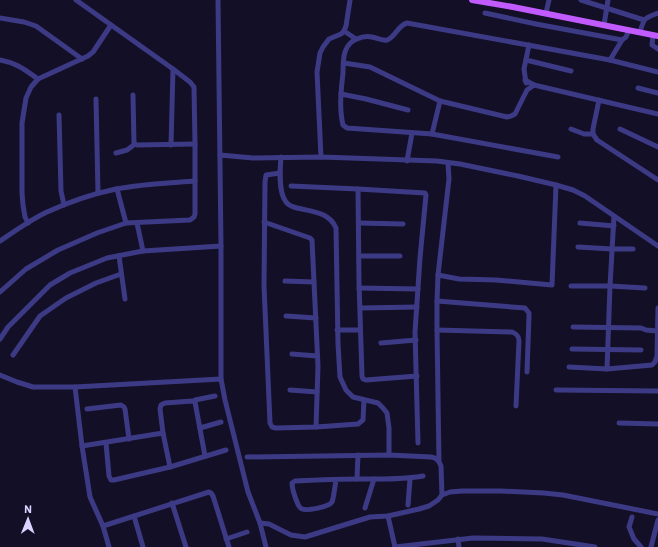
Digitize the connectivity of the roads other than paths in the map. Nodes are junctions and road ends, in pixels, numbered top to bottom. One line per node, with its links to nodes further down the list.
1 (76, 0): 14 (street)
2 (218, 0): 56 (street)
3 (350, 0): 17 (street)
4 (472, 0): 10 (main road)
5 (549, 0): 10 (street)
6 (581, 0): 8 (street)
7 (608, 0): 8 (street)
8 (607, 8): 13 (street); 15 (street)
9 (485, 13): 21 (street)
10 (546, 13): 15 (main road)
11 (658, 13): 13 (street)
12 (0, 18): 24 (street)
13 (644, 20): 18 (street)
14 (111, 25): 24 (street); 29 (street)
15 (604, 25): 16 (main road)
16 (629, 30): 18 (main road); 21 (street)
17 (344, 31): 20 (street); 58 (street)
18 (640, 32): 19 (main road)
19 (655, 35): 23 (street)
20 (356, 39): 22 (street); 28 (street)
21 (622, 40): 27 (street)
22 (530, 45): 26 (street); 27 (street)
23 (658, 49)
24 (82, 59): 32 (street)
25 (0, 60): 32 (street)
26 (526, 60): 30 (street); 33 (street)
27 (610, 60): 31 (street)
28 (344, 63): 38 (street); 41 (street)
29 (173, 69): 52 (street); 53 (street)
30 (571, 71)
31 (658, 72)
32 (38, 79): 73 (street)
33 (525, 80): 34 (street); 36 (street)
34 (534, 85): 36 (street); 42 (street)
35 (638, 88): 37 (street)
36 (527, 90): 41 (street)
37 (658, 93)
38 (341, 94): 43 (street); 48 (street)
39 (133, 95): 51 (street)
40 (96, 100): 69 (street)
41 (440, 100): 49 (street)
42 (599, 100): 44 (street); 50 (street)
43 (408, 110)
44 (658, 114)
45 (59, 115): 70 (street)
46 (571, 129): 50 (street)
47 (620, 129): 54 (street)
48 (412, 133): 49 (street); 60 (street)
49 (432, 134): 59 (street)
50 (593, 134): 63 (street)
51 (135, 144): 53 (street); 55 (street)
52 (195, 144): 53 (street); 64 (street)
53 (171, 145)
54 (658, 147)
55 (116, 153)
56 (220, 155): 57 (street); 81 (street)
57 (281, 157): 58 (street); 62 (street)
58 (321, 157): 60 (street)
59 (558, 157)
60 (408, 161): 61 (street)
61 (448, 163): 65 (street); 91 (street)
62 (280, 173): 72 (street); 109 (street)
63 (658, 180)
64 (195, 181): 67 (street); 75 (street)
65 (556, 185): 71 (street); 91 (street)
66 (291, 186): 68 (street)
67 (117, 189): 69 (street); 74 (street)
68 (358, 189): 76 (street); 98 (street)
69 (98, 193): 70 (street)
70 (64, 205): 73 (street)
71 (614, 216): 79 (street); 82 (street)
72 (264, 222): 93 (street); 141 (street)
73 (28, 223): 80 (street)
74 (126, 223): 75 (street); 99 (street)
75 (137, 223): 86 (street)
76 (359, 223): 78 (street); 88 (street)
77 (580, 223): 79 (street)
78 (403, 224)
79 (614, 226): 85 (street)
80 (0, 241)
81 (222, 246): 86 (street); 127 (street)
82 (658, 246)
83 (578, 247): 85 (street)
84 (633, 249): 85 (street)
85 (612, 250): 95 (street)
86 (143, 251): 87 (street)
87 (119, 256): 90 (street); 113 (street)
88 (359, 256): 89 (street); 96 (street)
89 (400, 256)
90 (121, 274): 100 (street); 120 (street)
91 (438, 275): 101 (street)
92 (285, 281): 93 (street)
93 (314, 282): 106 (street)
94 (571, 286): 95 (street)
95 (610, 286): 97 (street); 108 (street)
96 (359, 288): 98 (street); 103 (street)
97 (644, 288)
98 (418, 289): 102 (street)
99 (0, 292)
100 (125, 299)
101 (437, 302): 111 (street); 124 (street)
102 (417, 307): 103 (street); 114 (street)
103 (360, 308): 110 (street)
104 (658, 308): 112 (street)
105 (286, 316): 106 (street)
106 (316, 318): 121 (street)
107 (572, 327): 108 (street)
108 (608, 327): 112 (street); 117 (street)
109 (337, 330): 110 (street); 134 (street)
110 (360, 330): 126 (street)
111 (436, 330): 136 (street); 153 (street)
112 (657, 331): 123 (street)
113 (0, 339)
114 (416, 340): 115 (street); 126 (street)
115 (380, 343)
116 (572, 348): 117 (street)
117 (607, 349): 118 (street); 123 (street)
118 (641, 350)
119 (292, 354): 121 (street)
120 (13, 355)
121 (317, 356): 132 (street)
122 (569, 367): 123 (street)
123 (607, 369)
124 (527, 372)
125 (0, 375): 128 (street)
126 (417, 376): 146 (street)
127 (221, 379): 128 (street); 169 (street)
128 (75, 387): 147 (street)
129 (290, 390): 132 (street)
130 (556, 390): 131 (street)
131 (658, 391)
132 (317, 392): 141 (street)
133 (215, 396): 135 (street)
134 (364, 400): 141 (street); 150 (street)
135 (194, 402): 142 (street); 143 (street)
136 (516, 406)
137 (87, 409): 144 (street)
138 (221, 422): 142 (street)
139 (619, 423): 140 (street)
140 (658, 424)
141 (316, 427)
142 (200, 428): 151 (street)
143 (163, 433): 144 (street); 154 (street)
144 (129, 439): 145 (street)
145 (106, 442): 147 (street); 154 (street)
146 (418, 443)
147 (82, 446): 170 (street)
148 (226, 450): 151 (street)
149 (358, 455): 150 (street); 152 (street); 157 (street)
150 (389, 455): 153 (street)
151 (205, 456): 154 (street)
152 (247, 457)
153 (439, 462): 160 (street)
154 (170, 467)
155 (423, 476): 156 (street)
156 (410, 478): 158 (street); 162 (street)
157 (357, 479): 158 (street); 159 (street)
158 (374, 479): 163 (street)
159 (336, 480): 159 (street)
160 (442, 495): 164 (street); 166 (street)
161 (172, 503): 165 (street); 172 (street); 176 (street)
162 (408, 505)
163 (365, 508)
164 (658, 514)
165 (134, 516): 170 (street); 175 (street)
166 (388, 516): 169 (street); 179 (street)
167 (632, 517): 182 (street)
168 (658, 520): 183 (street)
169 (260, 523): 178 (street)
170 (103, 526): 174 (street)
171 (247, 532): 172 (street)
172 (226, 539): 177 (street)
173 (458, 539): 179 (street); 180 (street); 181 (street)
174 (110, 547)
175 (143, 547)
176 (186, 547)
177 (229, 547)
178 (266, 547)
179 (395, 547)
180 (458, 547)
181 (595, 547)
182 (641, 547)
183 (651, 547)

